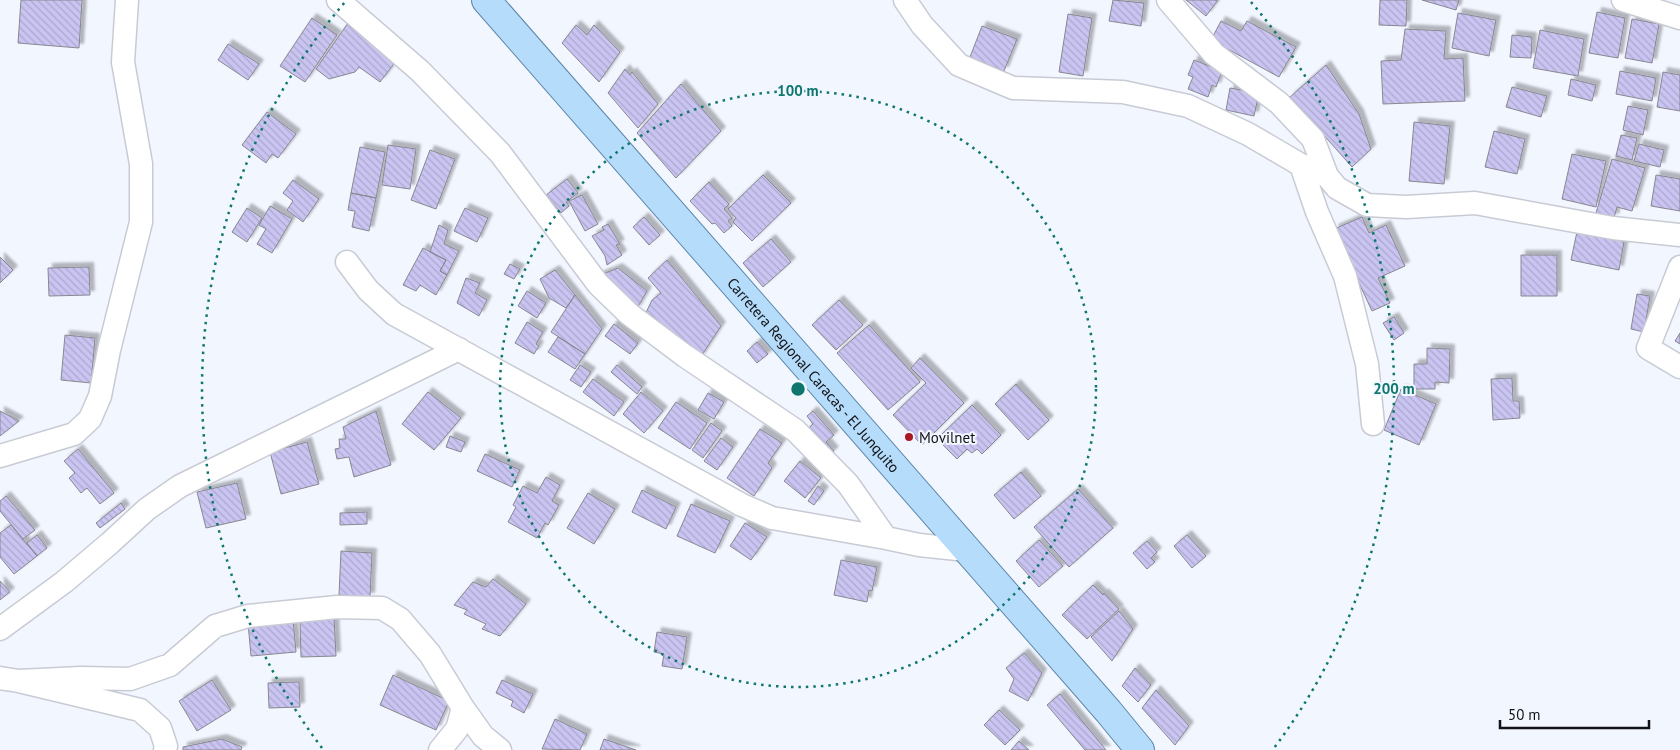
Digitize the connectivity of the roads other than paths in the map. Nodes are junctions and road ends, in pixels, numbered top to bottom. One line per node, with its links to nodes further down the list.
1 (127, 0): 16 (street)
2 (338, 0): 17 (street)
3 (486, 0): 18 (main road, Carretera Regional Caracas - El Junquito)
4 (905, 0): 8 (street)
5 (1168, 0): 9 (street)
6 (1623, 0): 7 (street)
7 (1680, 18)
8 (1302, 165): 9 (street); 15 (street)
9 (1327, 176): 10 (street)
10 (1680, 236)
11 (347, 262): 13 (street)
12 (1680, 268): 14 (street)
13 (459, 349): 17 (street); 19 (street)
14 (1680, 367)
15 (1373, 424)
16 (0, 456)
17 (886, 538): 18 (street)
18 (967, 550): 25 (main road, Carretera Regional Caracas - El Junquito)
19 (0, 629)
20 (10, 680): 21 (street); 22 (street)
21 (463, 708): 23 (street); 24 (street)
22 (165, 750)
23 (440, 750)
24 (500, 750)
25 (1140, 750)

